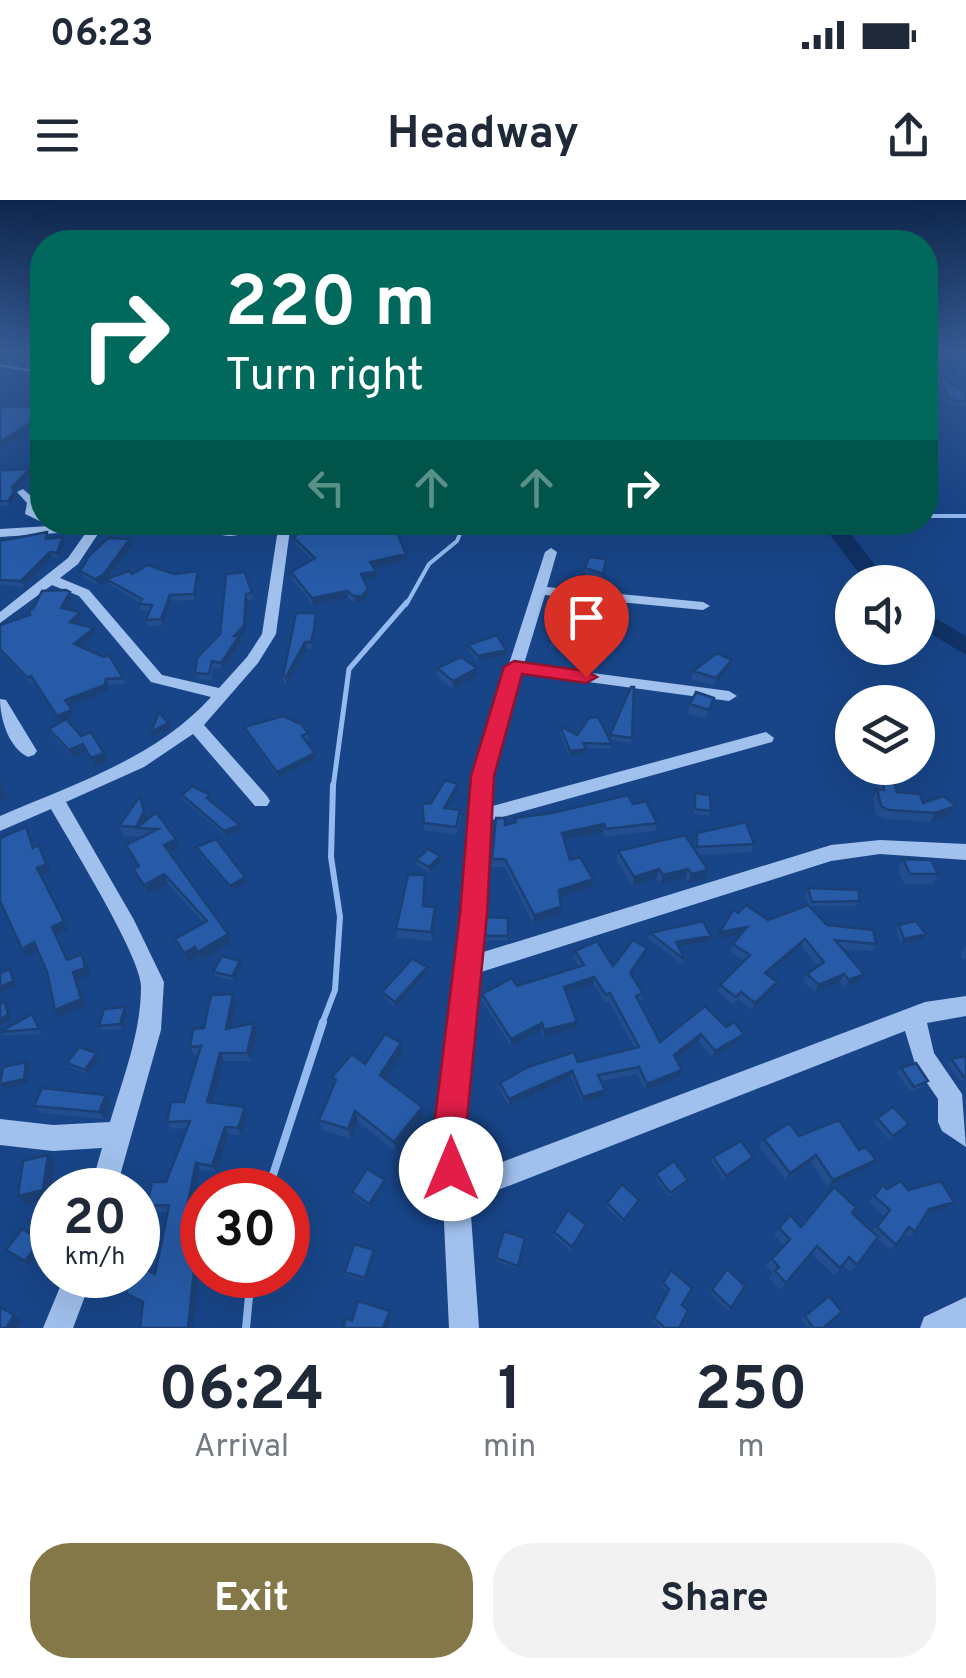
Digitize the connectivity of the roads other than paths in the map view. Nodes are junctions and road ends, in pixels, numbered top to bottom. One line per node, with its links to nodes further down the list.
1 (23, 492): 2 (street)
2 (30, 501)
3 (30, 528): 4 (street)
4 (0, 533)
5 (92, 535): 8 (street)
6 (283, 535): 13 (street)
7 (551, 552): 9 (street)
8 (52, 580): 11 (street); 13 (street)
9 (540, 590): 10 (street); 12 (street)
10 (703, 606)
11 (0, 619)
12 (514, 667): 14 (street); 22 (street)
13 (222, 694): 16 (street)
14 (730, 696)
15 (0, 704): 17 (street)
16 (194, 725): 20 (street); 21 (street)
17 (8, 733): 19 (street)
18 (766, 738): 22 (street)
19 (28, 751)
20 (55, 800): 23 (street); 29 (street)
21 (261, 801)
22 (480, 816): 25 (street)
23 (0, 824)
24 (966, 852): 25 (street)
25 (466, 967): 32 (street)
26 (966, 1006): 27 (street)
27 (916, 1017): 30 (street); 32 (street)
28 (0, 1132): 29 (street)
29 (118, 1134): 31 (street)
30 (966, 1134)
31 (109, 1168)
32 (453, 1194): 36 (street)
33 (70, 1298): 35 (street)
34 (966, 1312): 37 (street)
35 (58, 1328)
36 (464, 1328)
37 (935, 1328)

